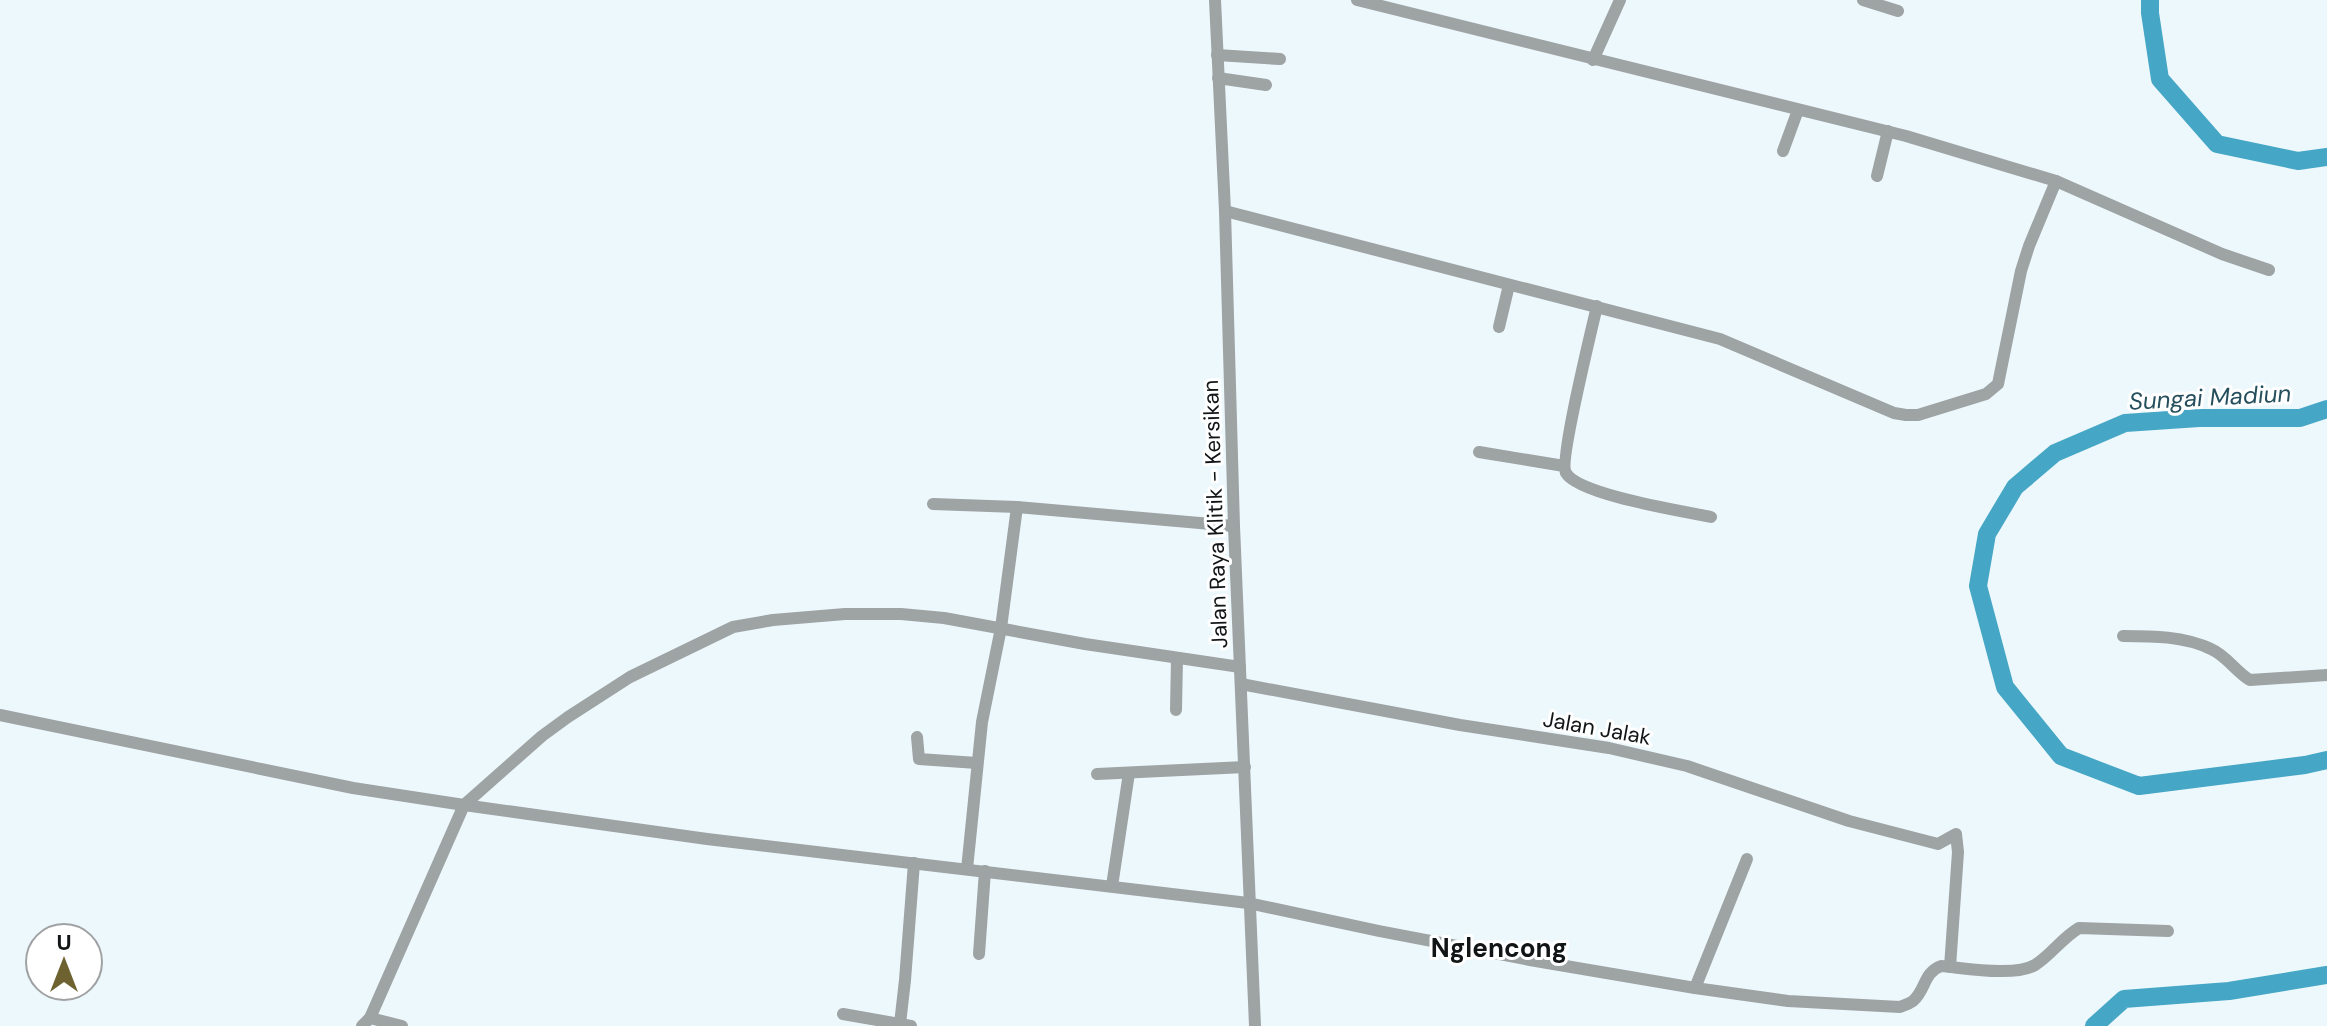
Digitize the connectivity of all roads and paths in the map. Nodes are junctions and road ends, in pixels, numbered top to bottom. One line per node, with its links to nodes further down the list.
1 (1215, 0): 6 (street, Jalan Raya Klitik - Kersikan)
2 (1357, 0): 8 (street)
3 (1620, 0): 8 (street)
4 (1863, 0): 5 (street)
5 (1898, 11)
6 (1217, 55): 7 (street); 9 (street, Jalan Raya Klitik - Kersikan)
7 (1280, 59)
8 (1593, 60): 11 (street)
9 (1218, 78): 10 (street); 16 (street, Jalan Raya Klitik - Kersikan)
10 (1266, 85)
11 (1798, 110): 12 (street); 13 (street)
12 (1888, 131): 14 (street); 15 (street)
13 (1783, 151)
14 (1877, 176)
15 (2056, 181): 17 (street); 19 (street)
16 (1225, 211): 18 (street); 26 (street, Jalan Raya Klitik - Kersikan)
17 (2269, 270)
18 (1509, 285): 19 (street); 20 (street)
19 (1597, 306): 22 (street)
20 (1499, 327)
21 (1479, 452): 22 (street)
22 (1564, 466): 25 (street)
23 (933, 504): 24 (street)
24 (1017, 507): 26 (street); 27 (street)
25 (1711, 517)
26 (1234, 526): 30 (street, Jalan Raya Klitik - Kersikan)
27 (1001, 628): 29 (street); 36 (street); 40 (street)
28 (2123, 636): 31 (street)
29 (1177, 658): 30 (street); 33 (street)
30 (1240, 667): 32 (street, Jalan Raya Klitik - Kersikan)
31 (2327, 675)
32 (1241, 684): 37 (street, Jalan Raya Klitik - Kersikan); 49 (street, Jalan Jalak)
33 (1176, 710)
34 (0, 715): 40 (street)
35 (917, 737): 36 (street)
36 (977, 763): 43 (street)
37 (1245, 767): 38 (street); 46 (street, Jalan Raya Klitik - Kersikan)
38 (1129, 773): 39 (street); 45 (street)
39 (1097, 774)
40 (464, 805): 42 (street); 52 (street)
41 (1747, 859): 50 (street)
42 (914, 863): 43 (street); 53 (street)
43 (967, 869): 44 (street)
44 (985, 871): 45 (street); 48 (street)
45 (1112, 886): 46 (street)
46 (1248, 903): 50 (street); 55 (street, Jalan Raya Klitik - Kersikan)
47 (2168, 931): 49 (street)
48 (979, 954)
49 (1950, 967): 50 (street)
50 (1695, 988)
51 (843, 1014): 53 (street)
52 (366, 1022): 54 (street)
53 (906, 1025)
54 (402, 1026)
55 (1255, 1026)

